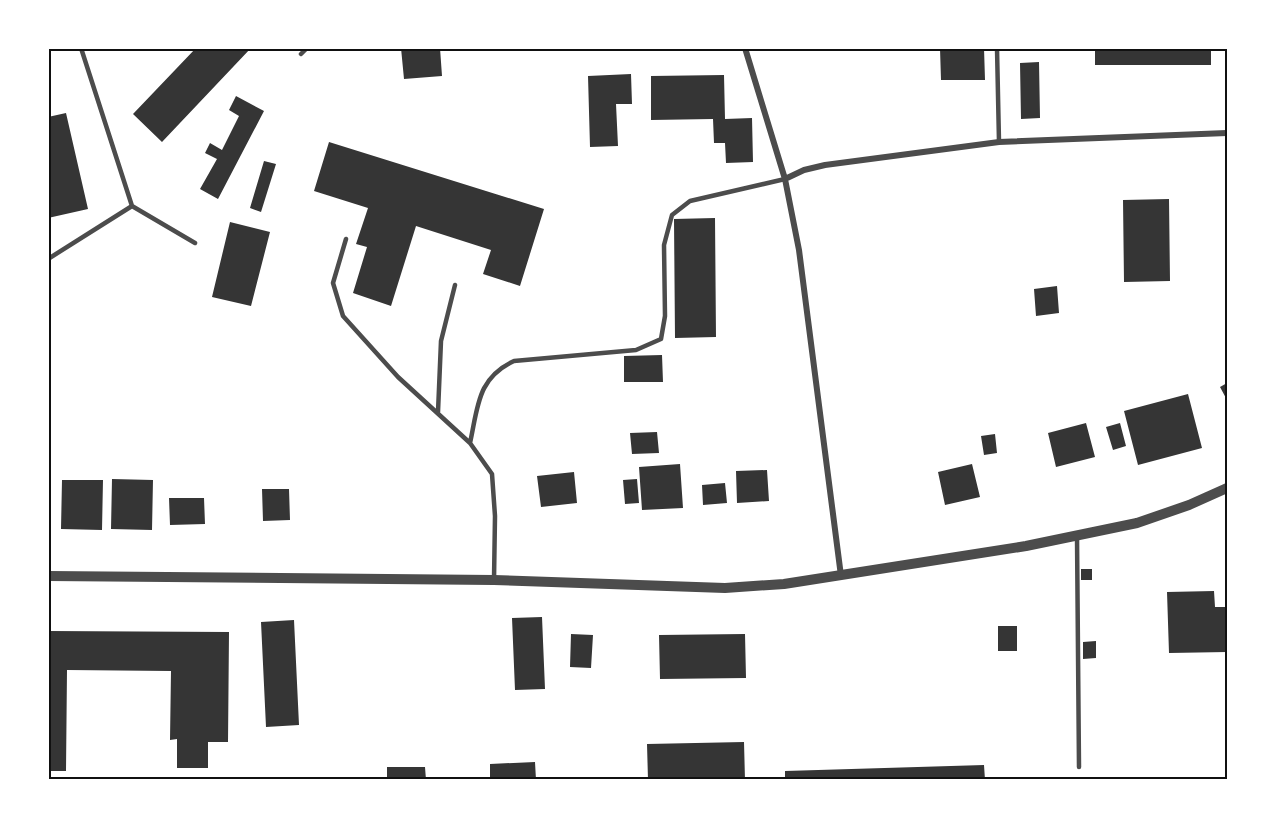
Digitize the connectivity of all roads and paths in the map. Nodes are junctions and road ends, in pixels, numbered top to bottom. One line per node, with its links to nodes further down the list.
1 (81, 48): 9 (lane)
2 (307, 48): 5 (lane)
3 (745, 48): 8 (street)
4 (997, 48): 7 (lane)
5 (301, 54)
6 (1227, 134): 7 (street)
7 (999, 142): 8 (street)
8 (784, 180): 15 (lane); 19 (street)
9 (132, 206): 11 (lane); 12 (lane)
10 (346, 239): 14 (lane)
11 (195, 243)
12 (48, 259)
13 (455, 285): 14 (lane)
14 (438, 412): 15 (lane)
15 (470, 443): 20 (lane)
16 (1227, 488): 17 (street)
17 (1077, 535): 19 (street); 21 (lane)
18 (48, 576): 20 (street)
19 (841, 576): 20 (street)
20 (494, 580)
21 (1079, 767)

